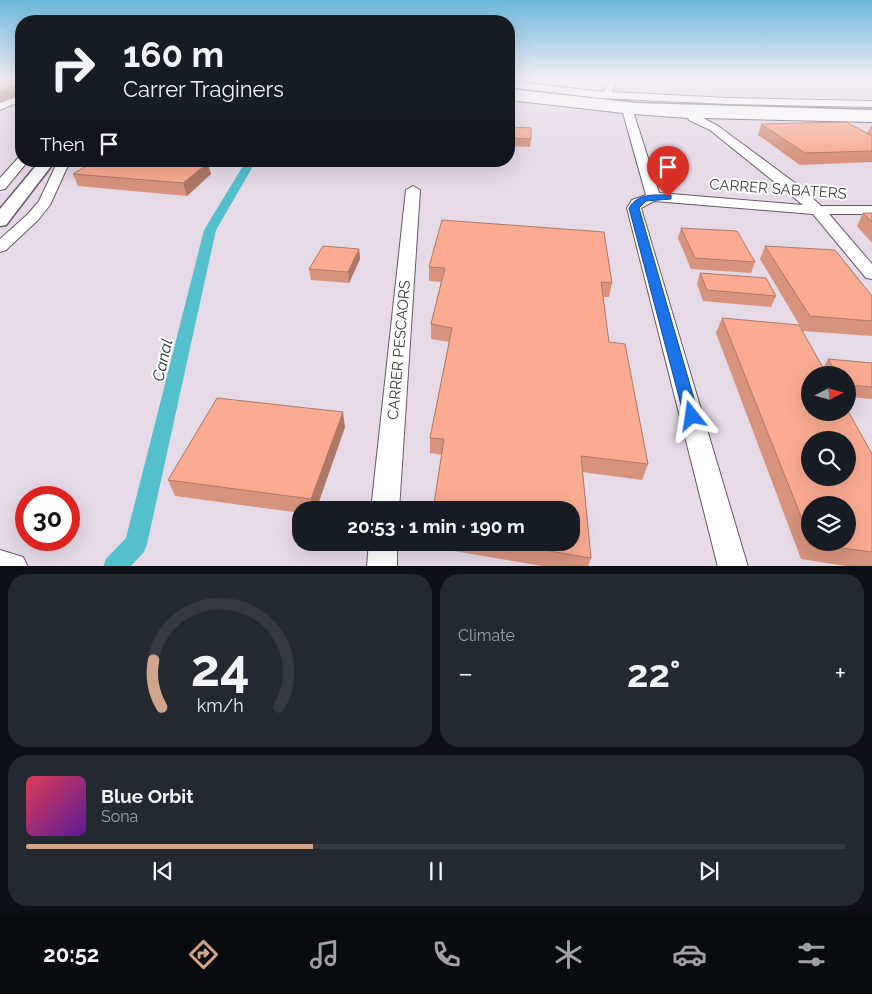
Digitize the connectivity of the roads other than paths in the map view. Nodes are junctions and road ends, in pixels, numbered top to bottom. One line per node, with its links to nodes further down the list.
1 (576, 104): 6 (street)
2 (615, 104): 7 (main road)
3 (757, 104): 5 (main road)
4 (826, 104): 5 (street)
5 (872, 106)
6 (628, 111): 8 (street); 17 (street)
7 (872, 114)
8 (681, 115): 9 (street); 11 (street)
9 (732, 116): 10 (street); 11 (street)
10 (872, 119)
11 (714, 128): 18 (street)
12 (16, 167): 15 (street)
13 (43, 167): 20 (main road)
14 (61, 167): 21 (street)
15 (2, 181)
16 (413, 190): 23 (street, CARRER PESCAORS)
17 (653, 197): 18 (street, CARRER SABATERS); 28 (street)
18 (817, 210): 19 (street, CARRER SABATERS); 22 (street)
19 (872, 210)
20 (0, 221)
21 (0, 247)
22 (872, 274)
23 (386, 501)
24 (383, 551): 27 (street)
25 (0, 565): 26 (street)
26 (13, 566)
27 (382, 566)
28 (733, 566)

